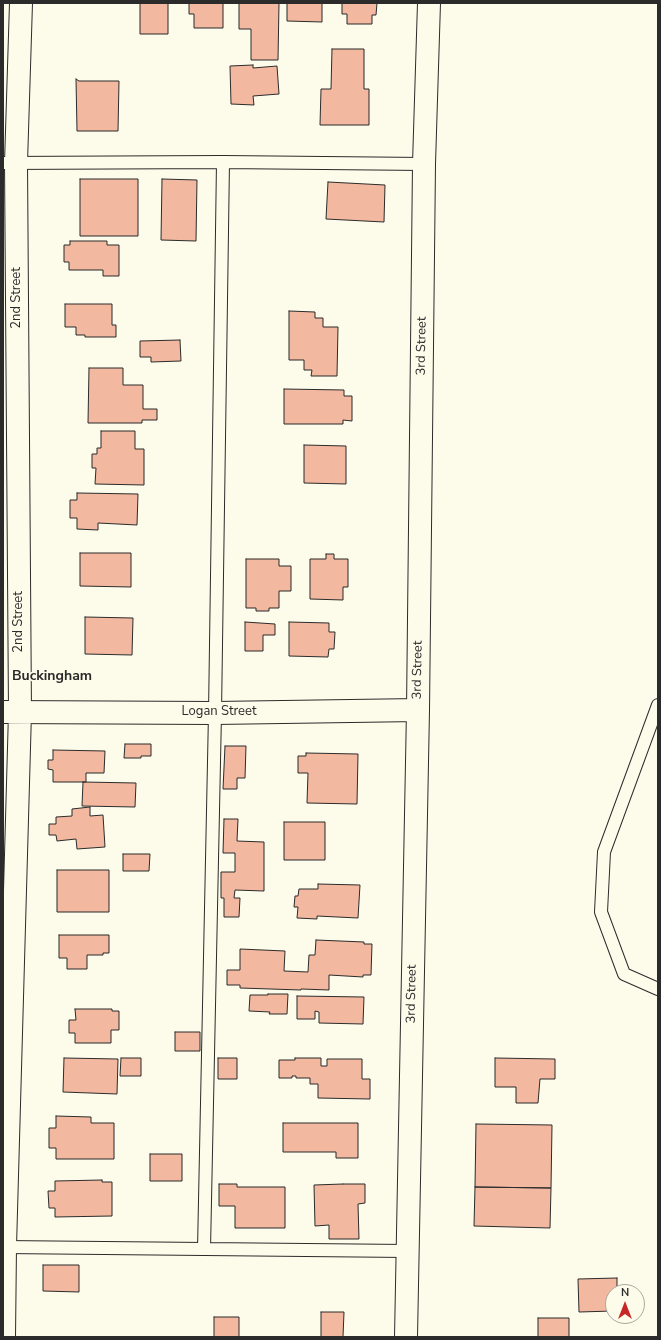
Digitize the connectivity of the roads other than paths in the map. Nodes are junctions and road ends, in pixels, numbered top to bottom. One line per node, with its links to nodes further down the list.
1 (21, 3): 4 (street, 2nd Street)
2 (429, 3): 5 (street, 3rd Street)
3 (223, 162): 4 (lane); 5 (lane); 9 (lane)
4 (10, 163): 8 (street, 2nd Street)
5 (424, 164): 7 (street, 3rd Street)
6 (658, 705): 10 (lane)
7 (418, 710): 9 (street, Logan Street); 13 (street, 3rd Street)
8 (11, 712): 9 (street, Logan Street); 11 (street, 2nd Street)
9 (215, 713): 12 (lane)
10 (658, 989)
11 (4, 1246): 12 (lane); 14 (street, 2nd Street)
12 (204, 1249): 13 (lane)
13 (407, 1251): 15 (street, 3rd Street)
14 (4, 1337)
15 (406, 1337)

